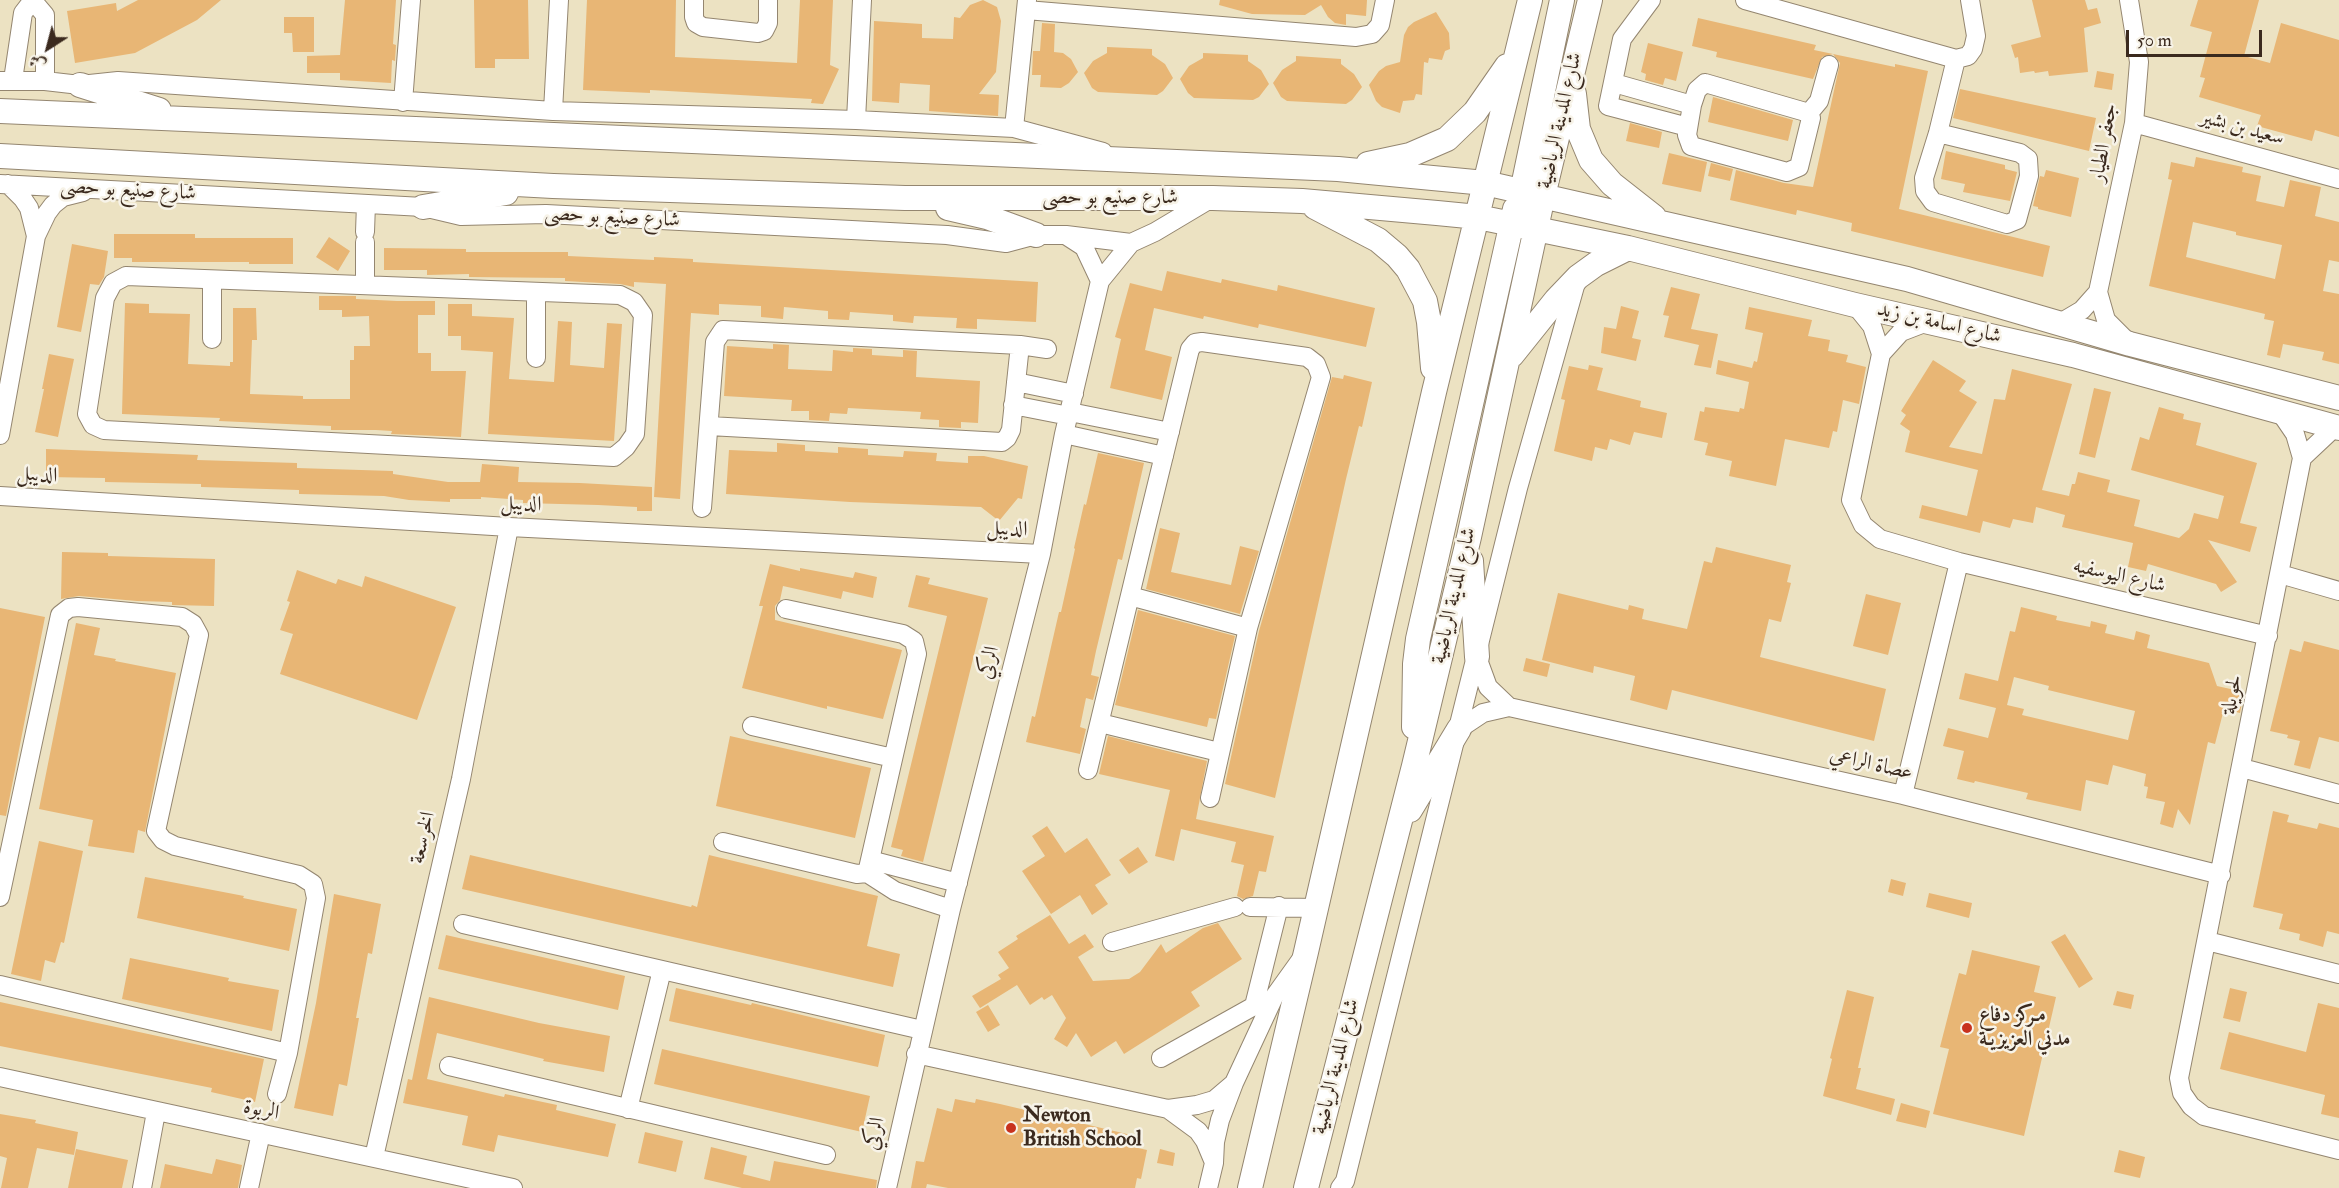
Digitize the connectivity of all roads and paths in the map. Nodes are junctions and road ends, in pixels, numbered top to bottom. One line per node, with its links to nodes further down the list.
1 (411, 0): 24 (street)
2 (559, 0): 27 (street)
3 (694, 0): 4 (street)
4 (768, 0)
5 (862, 0): 29 (street)
6 (1385, 0): 15 (street)
7 (1530, 0): 16 (street)
8 (1562, 0): 43 (street)
9 (1590, 0): 19 (street, شارع المدينة الرياضية)
10 (1651, 0): 22 (street)
11 (1745, 0): 17 (street)
12 (1970, 0): 17 (street)
13 (2129, 0): 31 (street, جعفر الطيار)
14 (33, 1): 20 (street); 21 (street)
15 (1027, 5): 33 (street)
16 (1517, 52): 37 (street); 39 (street)
17 (1956, 59): 34 (street)
18 (1829, 65): 28 (street)
19 (1572, 73): 43 (street, شارع المدينة الرياضية); 50 (street)
20 (6, 80): 21 (street, شارع صنيع بو حصى)
21 (45, 81): 23 (street, شارع صنيع بو حصى)
22 (1614, 83): 25 (street); 32 (street)
23 (80, 86): 24 (street, شارع صنيع بو حصى); 30 (street)
24 (403, 102): 27 (street, شارع صنيع بو حصى)
25 (1692, 105): 28 (street); 32 (street)
26 (0, 111): 30 (street, شارع صنيع بو حصى)
27 (553, 111): 29 (street, شارع صنيع بو حصى)
28 (1809, 113): 32 (street)
29 (856, 120): 33 (street, شارع صنيع بو حصى)
30 (193, 121): 36 (street, شارع صنيع بو حصى)
31 (2134, 123): 38 (street, سعيد بن بشير); 63 (street, جعفر الطيار)
32 (1688, 127)
33 (1014, 128): 36 (street, شارع صنيع بو حصى)
34 (1938, 133): 34 (street)
35 (0, 156): 41 (street, شارع صنيع بو حصى)
36 (1139, 162): 37 (street, شارع صنيع بو حصى)
37 (1338, 169): 39 (street, شارع صنيع بو حصى)
38 (2339, 179)
39 (1485, 183): 43 (street, شارع صنيع بو حصى); 49 (street); 51 (street)
40 (4, 184): 42 (street, شارع صنيع بو حصى); 55 (street)
41 (553, 186): 44 (street, شارع صنيع بو حصى); 48 (street)
42 (92, 190): 47 (street, شارع صنيع بو حصى); 55 (street)
43 (1533, 194): 50 (street, شارع اسامة بن زيد); 52 (street, شارع المدينة الرياضية)
44 (904, 198): 45 (street, شارع صنيع بو حصى); 53 (street)
45 (1212, 198): 46 (street, شارع صنيع بو حصى); 56 (street, شارع صنيع بو حصى)
46 (1302, 201): 49 (street, شارع صنيع بو حصى); 75 (street)
47 (366, 204): 48 (street, شارع صنيع بو حصى); 61 (street)
48 (423, 207): 53 (street, شارع صنيع بو حصى)
49 (1478, 217): 51 (street, شارع صنيع بو حصى); 75 (street)
50 (1661, 222): 66 (street, شارع اسامة بن زيد)
51 (1511, 224): 52 (street, شارع صنيع بو حصى); 105 (street)
52 (1536, 229): 57 (street, شارع اسامة بن زيد); 73 (street, شارع المدينة الرياضية)
53 (1036, 235): 54 (street, شارع صنيع بو حصى)
54 (1066, 235): 56 (street, شارع صنيع بو حصى); 60 (street)
55 (36, 236): 83 (street)
56 (1131, 243): 60 (street, الركي)
57 (1628, 248): 58 (street); 64 (street, شارع اسامة بن زيد)
58 (1578, 277): 73 (street); 98 (street, شارع المدينة الرياضية)
59 (212, 280): 61 (street); 62 (street); 67 (street)
60 (1100, 281): 79 (street, الركي)
61 (365, 285): 62 (street)
62 (536, 292): 72 (street)
63 (2098, 292): 66 (street); 68 (street, جعفر الطيار)
64 (1856, 305): 65 (street, شارع اسامة بن زيد); 71 (street, شارع اليوسفيه)
65 (1927, 322): 71 (street); 78 (street, شارع اسامة بن زيد)
66 (2060, 323): 68 (street, شارع اسامة بن زيد)
67 (212, 339)
68 (2130, 344): 76 (street, شارع اسامة بن زيد)
69 (1020, 345): 70 (street); 74 (street); 80 (street)
70 (1047, 349)
71 (1881, 354): 91 (street, شارع اليوسفيه)
72 (536, 358)
73 (1507, 361): 89 (street, شارع المدينة الرياضية)
74 (1016, 382): 77 (street); 79 (street)
75 (1434, 393): 118 (street)
76 (2339, 398)
77 (1013, 405): 79 (street); 80 (street)
78 (2280, 412): 81 (street, شارع اسامة بن زيد); 85 (street, لحويلة)
79 (1069, 414): 82 (street); 84 (street); 90 (street, الركي)
80 (709, 426): 87 (street)
81 (2337, 428): 85 (street)
82 (1170, 432): 84 (street); 96 (street)
83 (0, 435)
84 (1164, 456): 94 (street)
85 (2302, 458): 92 (street, لحويلة)
86 (0, 496): 88 (street, الديبل)
87 (702, 508)
88 (509, 527): 90 (street, الديبل); 141 (street, الخرسعة)
89 (1469, 537): 98 (street); 105 (street, شارع المدينة الرياضية)
90 (1041, 554): 115 (street, الركي)
91 (1959, 562): 97 (street, شارع اليوسفيه); 109 (street)
92 (2280, 574): 93 (street); 97 (street, لحويلة)
93 (2339, 591)
94 (1130, 596): 96 (street); 100 (street)
95 (786, 609): 104 (street)
96 (1248, 628): 103 (street)
97 (2268, 636): 106 (street, لحويلة)
98 (1478, 657): 99 (street); 102 (street, شارع المدينة الرياضية)
99 (1509, 707): 102 (street, عصاة الراعي); 109 (street, عصاة الراعي)
100 (1100, 723): 103 (street); 107 (street)
101 (752, 726): 104 (street)
102 (1459, 729): 111 (street); 151 (street, شارع المدينة الرياضية)
103 (1219, 752): 110 (street)
104 (893, 758): 113 (street)
105 (1414, 765): 111 (street, شارع المدينة الرياضية)
106 (2242, 768): 108 (street); 114 (street, لحويلة)
107 (1088, 770)
108 (2339, 794)
109 (1903, 795): 114 (street, عصاة الراعي)
110 (1210, 798)
111 (1396, 832): 150 (street, شارع المدينة الرياضية)
112 (723, 842): 113 (street)
113 (868, 866): 115 (street); 119 (street)
114 (2221, 875): 121 (street, لحويلة)
115 (958, 883): 119 (street, الركي)
116 (1, 888): 128 (street)
117 (1279, 906): 118 (street); 122 (street); 130 (street)
118 (1317, 908): 123 (street)
119 (951, 909): 127 (street, الركي)
120 (463, 924): 124 (street)
121 (2207, 941): 125 (street); 139 (street, لحويلة)
122 (1112, 942)
123 (1306, 952): 133 (street); 149 (street)
124 (662, 970): 127 (street); 135 (street)
125 (2339, 974)
126 (0, 985): 128 (street)
127 (922, 1030): 129 (street, الركي)
128 (288, 1053): 134 (street)
129 (916, 1054): 136 (street); 147 (street, الركي)
130 (1161, 1058)
131 (449, 1066): 135 (street)
132 (0, 1077): 137 (street, الربوة)
133 (1234, 1083): 136 (street); 142 (street)
134 (277, 1094)
135 (628, 1109): 140 (street)
136 (1168, 1109): 142 (street)
137 (156, 1112): 138 (street, الربوة); 144 (street)
138 (261, 1133): 141 (street, الربوة); 145 (street)
139 (2339, 1150)
140 (826, 1155)
141 (374, 1157): 143 (street, الربوة)
142 (1214, 1164): 148 (street)
143 (474, 1184): 146 (street, الربوة)
144 (142, 1188)
145 (249, 1188)
146 (513, 1188)
147 (887, 1188)
148 (1208, 1188)
149 (1250, 1188)
150 (1306, 1188)
151 (1340, 1188)

